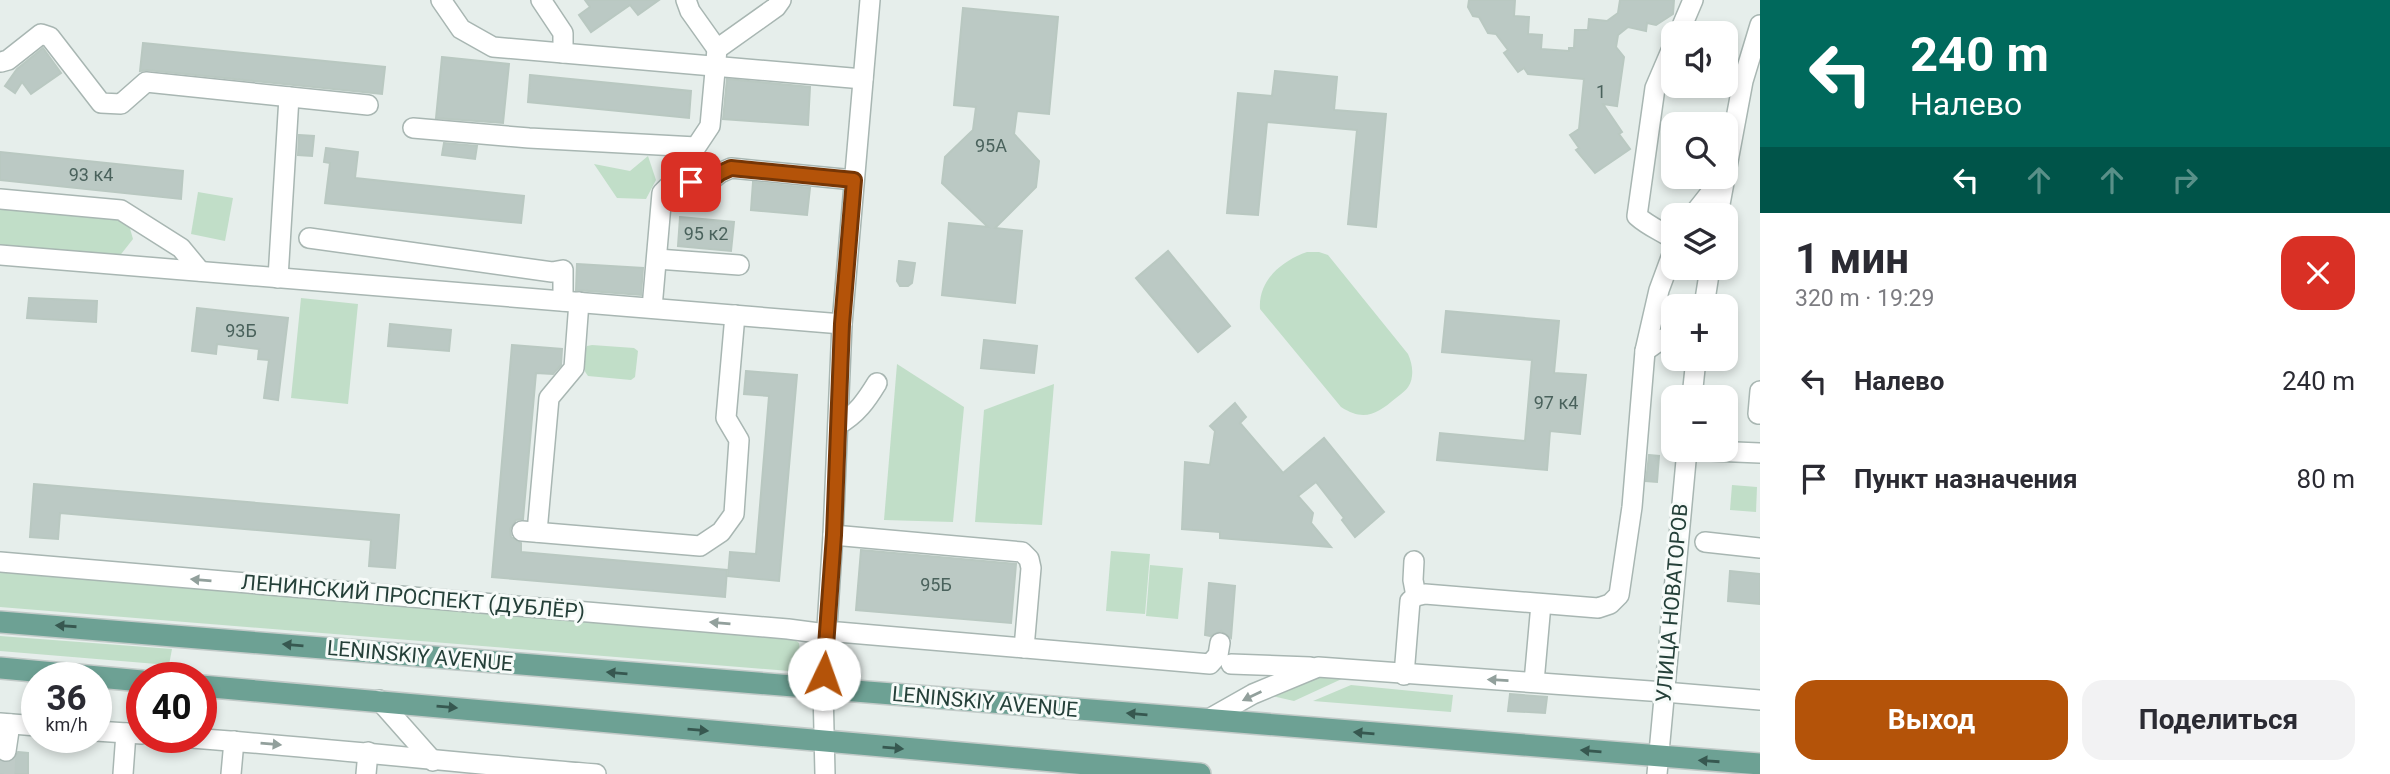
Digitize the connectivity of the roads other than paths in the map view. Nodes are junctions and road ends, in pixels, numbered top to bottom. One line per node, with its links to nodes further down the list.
1 (441, 0): 9 (street)
2 (541, 0): 9 (street)
3 (686, 0): 10 (street)
4 (780, 0): 10 (street)
5 (870, 0): 13 (street)
6 (1693, 0): 7 (street)
7 (1684, 21)
8 (1760, 25): 16 (street)
9 (563, 53): 10 (street)
10 (716, 58): 13 (street); 17 (street)
11 (0, 62): 14 (street)
12 (1661, 74): 22 (street)
13 (863, 79): 18 (street)
14 (289, 97): 15 (street); 28 (street)
15 (368, 105)
16 (1737, 112)
17 (413, 128)
18 (854, 180): 25 (street); 33 (street)
19 (1713, 189): 21 (street)
20 (0, 199): 27 (street)
21 (1702, 203)
22 (1661, 231)
23 (309, 238): 30 (street)
24 (0, 255): 27 (street)
25 (657, 259): 26 (street); 31 (street)
26 (739, 265)
27 (200, 271): 28 (street)
28 (278, 278): 30 (street)
29 (1662, 280): 35 (street)
30 (571, 302): 31 (street); 32 (street)
31 (652, 308): 32 (street)
32 (736, 315): 33 (street)
33 (842, 324): 39 (street)
34 (1661, 340): 35 (street)
35 (1645, 351): 49 (street)
36 (877, 383): 39 (street)
37 (1760, 391): 38 (street)
38 (1760, 414)
39 (838, 425): 43 (street)
40 (1738, 452): 41 (street)
41 (1760, 453)
42 (1686, 462): 62 (street, УЛИЦА НОВАТОРОВ)
43 (834, 535): 51 (street); 53 (street)
44 (1705, 542): 45 (street)
45 (1760, 548)
46 (1413, 561): 48 (street)
47 (0, 562): 51 (street, ЛЕНИНСКИЙ ПРОСПЕКТ (ДУБЛЁР), one-way to 47)
48 (1416, 596): 49 (street); 57 (street)
49 (1541, 604): 59 (street)
50 (0, 622): 61 (main road, LENINSKIY AVENUE, one-way to 50)
51 (832, 633): 53 (street, ЛЕНИНСКИЙ ПРОСПЕКТ (ДУБЛЁР)); 61 (street)
52 (1220, 643): 53 (street, ЛЕНИНСКИЙ ПРОСПЕКТ (ДУБЛЁР))
53 (1024, 648)
54 (1231, 664): 55 (street)
55 (1318, 667): 57 (street); 65 (street, one-way to 65)
56 (0, 668): 58 (main road)
57 (1404, 674): 59 (street, one-way to 57)
58 (126, 680)
59 (1534, 682): 62 (street)
60 (217, 687): 64 (main road)
61 (824, 688): 65 (main road, LENINSKIY AVENUE, one-way to 61); 69 (street)
62 (1664, 692): 63 (street); 75 (street, УЛИЦА НОВАТОРОВ)
63 (1760, 700)
64 (379, 701): 69 (main road, one-way to 69); 73 (street)
65 (1207, 720): 75 (main road, LENINSKIY AVENUE, one-way to 65)
66 (5, 723): 70 (street)
67 (217, 740): 68 (street)
68 (234, 741): 71 (street, one-way to 71); 77 (street)
69 (824, 743): 80 (street); 81 (street); 82 (main road, one-way to 82)
70 (6, 751)
71 (368, 752): 73 (street); 78 (street)
72 (129, 753): 76 (street)
73 (433, 761): 79 (street)
74 (1760, 764): 75 (main road, LENINSKIY AVENUE, one-way to 75)
75 (1658, 765)
76 (123, 774)
77 (231, 774)
78 (366, 774)
79 (596, 774)
80 (817, 774)
81 (825, 774)
82 (1200, 774)

